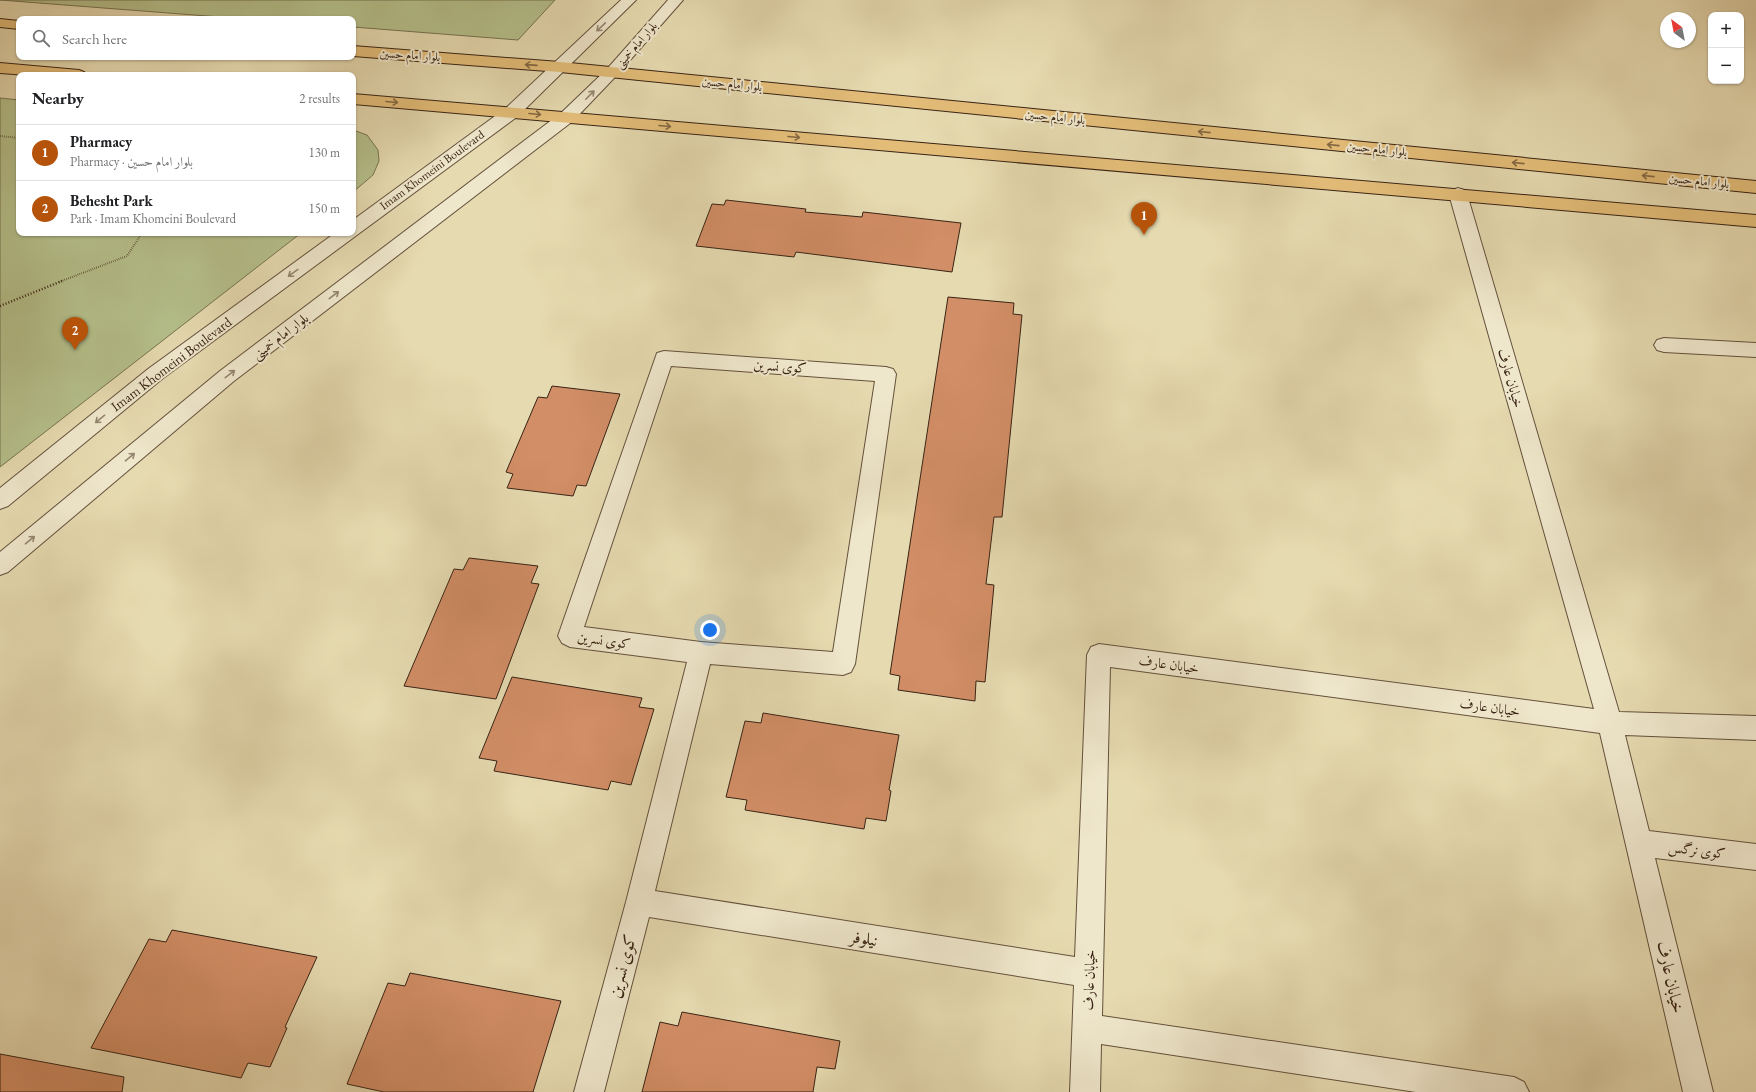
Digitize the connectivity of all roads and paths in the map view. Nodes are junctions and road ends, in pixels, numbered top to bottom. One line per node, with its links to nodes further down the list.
1 (629, 0): 6 (street, one-way to 6)
2 (676, 0): 9 (street, بلوار امام خمینی)
3 (0, 23): 4 (main road)
4 (16, 25)
5 (356, 51): 6 (main road, بلوار امام حسین, one-way to 5)
6 (560, 67): 9 (main road, بلوار امام حسین); 11 (street, Imam Khomeini Boulevard)
7 (0, 68): 8 (main road)
8 (45, 72)
9 (612, 72): 12 (street, بلوار امام خمینی, one-way to 9); 15 (main road, بلوار امام حسین, one-way to 9)
10 (356, 99): 11 (main road, one-way to 11)
11 (512, 112): 12 (main road, one-way to 12); 18 (street, Imam Khomeini Boulevard)
12 (567, 117): 16 (main road, one-way to 16); 25 (street, بلوار امام خمینی, one-way to 12)
13 (0, 136): 14 (path)
14 (16, 138)
15 (1756, 187)
16 (1458, 194): 17 (main road); 27 (street, خیابان عارف)
17 (1756, 221)
18 (356, 226)
19 (140, 236): 21 (path)
20 (343, 236): 24 (street, Imam Khomeini Boulevard, one-way to 24)
21 (0, 306)
22 (1664, 344): 23 (street)
23 (1756, 350)
24 (0, 500)
25 (0, 565)
26 (701, 654): 26 (street, کوی نسرین); 31 (street, کوی نسرین)
27 (1610, 723): 28 (street); 29 (street, خیابان عارف); 32 (street, خیابان عارف)
28 (1756, 728)
29 (1639, 843): 30 (street, کوی نرگس); 37 (street, خیابان عارف)
30 (1756, 857)
31 (639, 902): 32 (street, نیلوفر); 34 (street, کوی نسرین)
32 (1089, 973): 33 (street, خیابان عارف)
33 (1087, 1028): 35 (street, خیابان عارف); 36 (street, خیابان عارف)
34 (589, 1092)
35 (1085, 1092)
36 (1514, 1092)
37 (1698, 1092)

